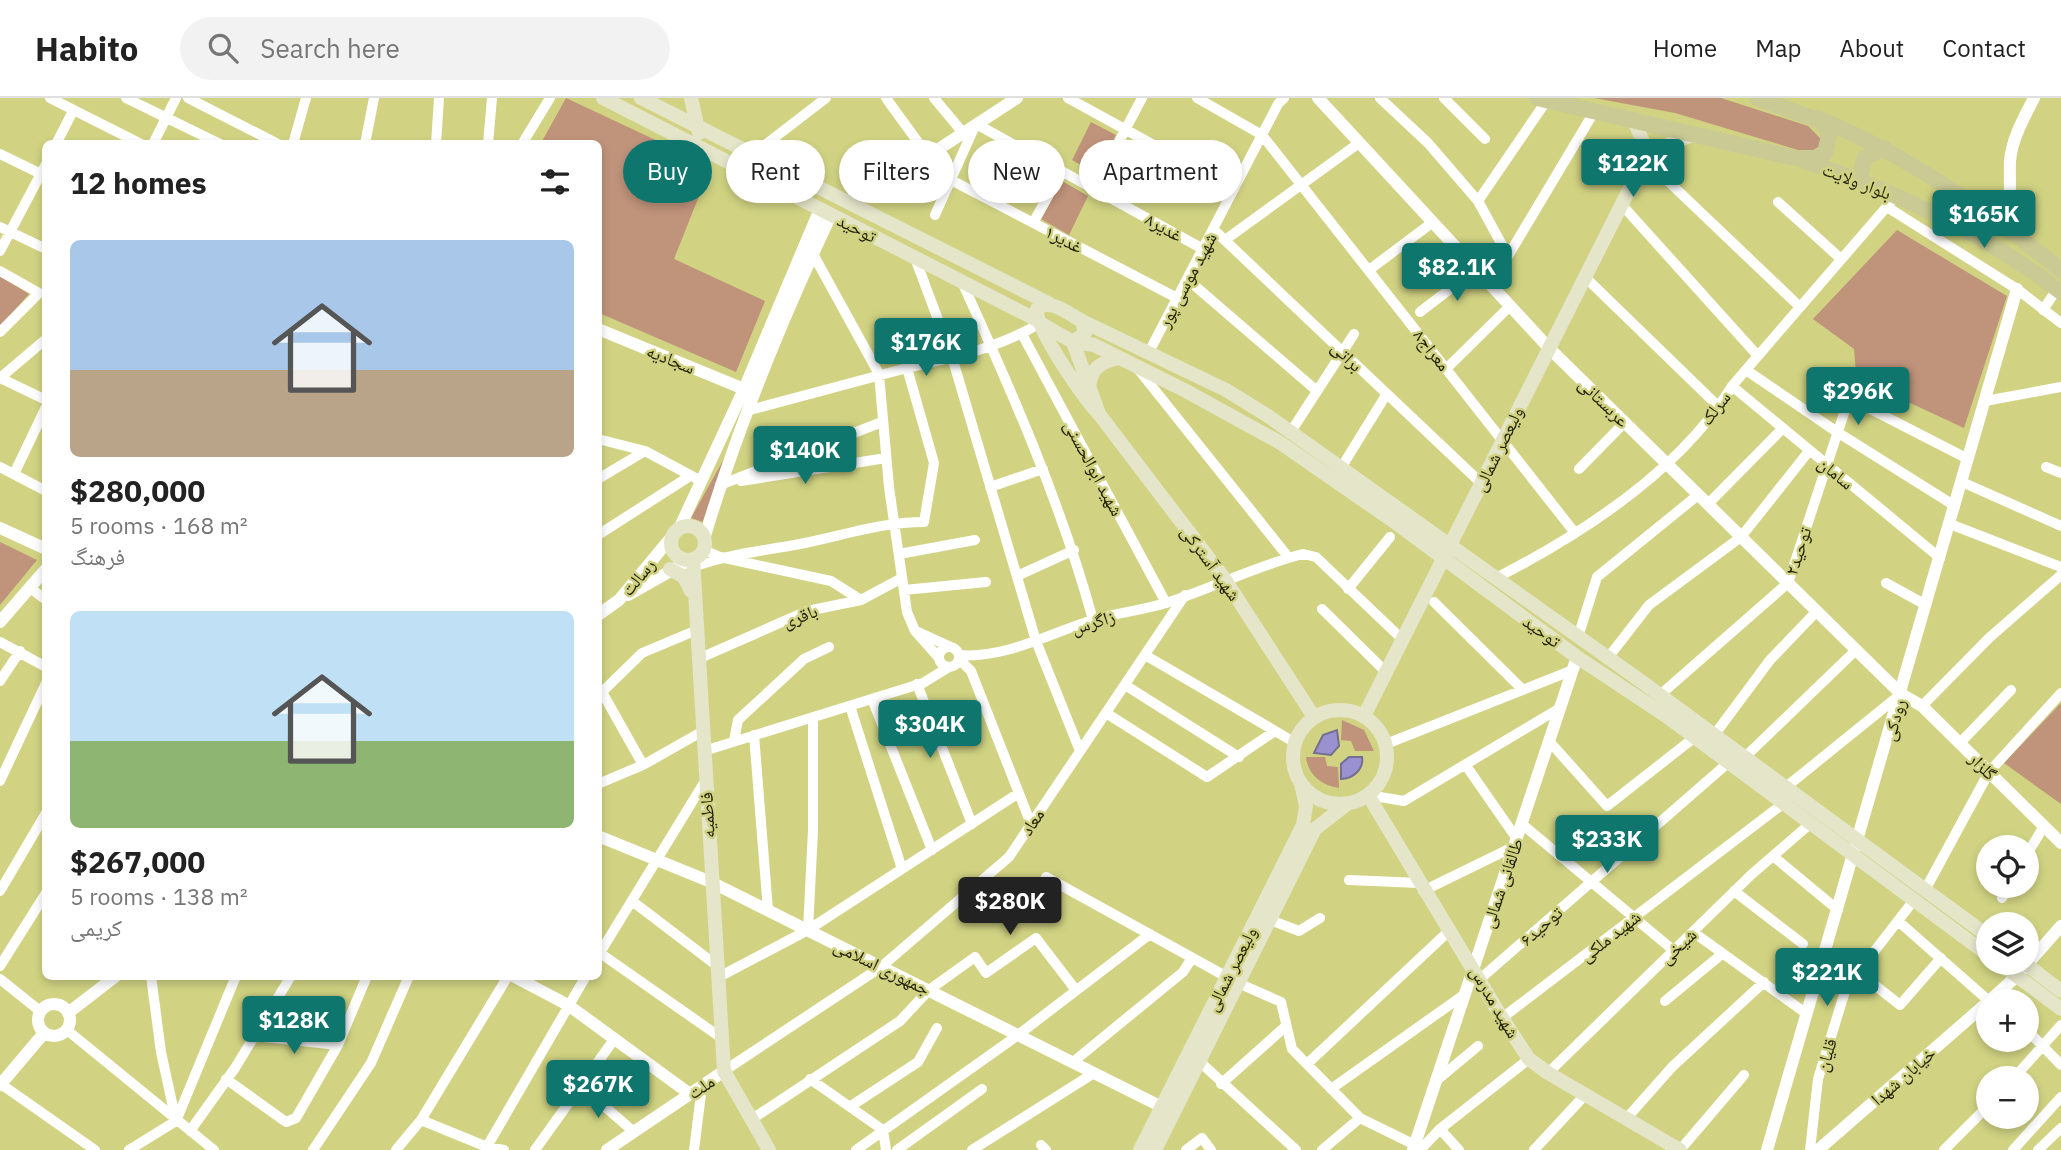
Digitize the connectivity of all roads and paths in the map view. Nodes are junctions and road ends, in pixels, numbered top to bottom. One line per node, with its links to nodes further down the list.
1 (50, 98): 28 (street)
2 (126, 98): 31 (street)
3 (176, 98): 31 (street)
4 (188, 98): 45 (street)
5 (306, 98): 46 (street)
6 (374, 98): 47 (street)
7 (439, 98): 48 (street)
8 (492, 98): 49 (street)
9 (550, 98): 50 (street)
10 (603, 98): 37 (main road, توحید)
11 (670, 98): 30 (main road)
12 (691, 98): 34 (main road)
13 (826, 98): 53 (street)
14 (886, 98): 54 (street)
15 (934, 98): 35 (street)
16 (1017, 98): 35 (street)
17 (1068, 98): 36 (street)
18 (1142, 98): 36 (street)
19 (1197, 98): 38 (street)
20 (1284, 98): 38 (street, شهید موسی پور)
21 (1318, 98): 60 (street, عربستانی)
22 (1380, 98): 74 (street)
23 (1444, 98): 40 (street)
24 (1757, 98): 32 (main road, بلوار ولایت)
25 (2034, 98): 88 (street)
26 (647, 99): 30 (main road, توحید)
27 (1542, 99): 29 (main road, بلوار ولایت); 74 (street)
28 (73, 111): 41 (street); 42 (street)
29 (1594, 112): 33 (main road, بلوار ولایت); 96 (street)
30 (674, 114): 34 (main road, توحید); 37 (main road)
31 (166, 117): 43 (street); 44 (street)
32 (1815, 117): 61 (main road, بلوار ولایت); 64 (main road)
33 (1633, 121): 39 (main road, بلوار ولایت); 72 (main road)
34 (698, 128): 52 (main road); 59 (main road, توحید)
35 (972, 129): 55 (street); 56 (street, غدیر۸); 67 (street)
36 (1127, 129): 57 (street); 58 (street)
37 (674, 135): 51 (main road, توحید)
38 (1262, 135): 69 (street, شهید موسی پور); 73 (street, معراج۸)
39 (1692, 135): 64 (main road, بلوار ولایت); 65 (main road)
40 (1485, 139)
41 (58, 140)
42 (133, 140)
43 (155, 140)
44 (212, 140)
45 (270, 140)
46 (294, 140)
47 (366, 140)
48 (436, 140)
49 (488, 140)
50 (524, 140)
51 (684, 140)
52 (700, 140)
53 (771, 140)
54 (916, 140)
55 (954, 140)
56 (996, 140)
57 (1121, 140)
58 (1147, 140)
59 (726, 142)
60 (1359, 142): 73 (street); 86 (street, عربستانی)
61 (1885, 148): 70 (main road); 88 (main road, بلوار ولایت)
62 (0, 154): 66 (street)
63 (712, 154): 84 (main road, توحید)
64 (1795, 158): 70 (main road, بلوار ولایت)
65 (1650, 164): 72 (main road); 112 (street)
66 (42, 173)
67 (954, 173)
68 (42, 174): 89 (street)
69 (1242, 174)
70 (1862, 180): 75 (main road, بلوار ولایت)
71 (954, 182): 87 (street, غدیر۱)
72 (1633, 182): 83 (main road, ولیعصر شمالی)
73 (1301, 184): 91 (street); 99 (street, معراج۸)
74 (1479, 201): 96 (street)
75 (1892, 201): 98 (street, سرلک); 107 (street); 108 (main road, بلوار ولایت)
76 (1778, 202): 98 (street)
77 (844, 203): 84 (main road)
78 (848, 203): 110 (main road, توحید)
79 (940, 203): 85 (street)
80 (1044, 203): 87 (street)
81 (1119, 203): 93 (street, غدیر۸)
82 (1227, 203): 90 (street, شهید موسی پور)
83 (1622, 205): 103 (main road, ولیعصر شمالی); 128 (street)
84 (826, 212): 95 (street); 97 (main road, توحید); 139 (street, رسالت)
85 (935, 215)
86 (1433, 222): 99 (street); 100 (street, عربستانی)
87 (1033, 223): 109 (street, غدیر۱)
88 (2003, 227): 101 (main road, بلوار ولایت)
89 (5, 229): 92 (street); 94 (street)
90 (1213, 229): 91 (street, براتی); 93 (street, شهید موسی پور)
91 (1225, 240): 126 (street, براتی)
92 (42, 246)
93 (1203, 249): 104 (street, شهید موسی پور)
94 (0, 251)
95 (813, 254): 135 (street); 147 (street)
96 (1508, 256): 106 (street)
97 (915, 258): 105 (main road, توحید); 129 (street)
98 (1841, 259): 112 (street, سرلک)
99 (1369, 270): 133 (street, معراج۸)
100 (1476, 270): 106 (street, عربستانی); 114 (street)
101 (2061, 270)
102 (0, 271): 119 (street)
103 (1585, 277): 125 (main road, ولیعصر شمالی); 145 (street)
104 (1187, 279): 109 (street, شهید موسی پور); 141 (street)
105 (962, 282): 116 (main road, توحید); 124 (street)
106 (1493, 287): 111 (street, عربستانی)
107 (2017, 289): 113 (street); 144 (street, رودکی)
108 (2059, 291): 113 (street)
109 (1177, 298): 127 (street, شهید موسی پور)
110 (1050, 304): 115 (main road, توحید); 116 (main road)
111 (1510, 306): 125 (street, عربستانی); 133 (street)
112 (1800, 307): 128 (street, سرلک)
113 (2043, 310): 117 (street)
114 (1420, 312)
115 (1082, 320): 123 (main road); 127 (main road, توحید)
116 (1039, 322): 120 (street); 123 (main road, توحید); 148 (main road)
117 (2061, 323)
118 (602, 331): 139 (street, سجادیه)
119 (0, 332)
120 (1022, 334): 124 (street); 217 (street, شهید ابوالحسنی)
121 (1354, 334): 126 (street)
122 (42, 342): 136 (street)
123 (1074, 342): 130 (main road, توحید); 140 (main road)
124 (991, 346): 129 (street); 167 (street)
125 (1549, 348): 151 (street, عربستانی); 157 (main road, ولیعصر شمالی)
126 (1343, 351): 141 (street); 142 (street, براتی)
127 (1149, 352): 146 (main road, توحید)
128 (1758, 356): 134 (street, سرلک)
129 (952, 357): 132 (street); 176 (street)
130 (1120, 358): 131 (main road, توحید); 140 (main road)
131 (1136, 366): 152 (main road, توحید); 196 (street)
132 (907, 368): 135 (street); 180 (street)
133 (1446, 369): 157 (street, معراج۸)
134 (1746, 370): 137 (street, سرلک); 154 (street)
135 (879, 374): 147 (street); 150 (street)
136 (0, 379): 143 (street)
137 (1732, 386): 145 (street, سرلک); 153 (street, سامان)
138 (2061, 387): 144 (street)
139 (744, 389): 172 (street, رسالت)
140 (1089, 391): 148 (main road)
141 (1317, 391): 155 (street)
142 (1387, 395): 166 (street); 174 (street, براتی)
143 (42, 398)
144 (1985, 401): 161 (street, رودکی)
145 (1719, 407): 162 (street, سرلک)
146 (1255, 408): 152 (main road); 155 (main road, توحید)
147 (750, 410): 175 (street)
148 (1099, 414): 204 (main road, شهید آسترکی)
149 (42, 415): 170 (street)
150 (882, 422): 160 (street); 175 (street)
151 (1625, 422): 162 (street, عربستانی); 168 (street)
152 (1249, 424): 192 (main road, توحید)
153 (1783, 428): 159 (street, سامان); 178 (street)
154 (1837, 432): 161 (street, توحید۲); 163 (street, توحید۲); 179 (street)
155 (1290, 433): 166 (main road, توحید)
156 (602, 440): 158 (street)
157 (1502, 440): 174 (main road, ولیعصر شمالی); 186 (street, معراج۸)
158 (645, 451): 171 (street); 172 (street)
159 (1809, 451): 163 (street, سامان); 188 (street)
160 (886, 458): 175 (street); 180 (street)
161 (1968, 459): 173 (street, رودکی)
162 (1666, 463): 178 (street, عربستانی); 186 (street, سرلک)
163 (1826, 465): 197 (street, سامان); 207 (street, توحید۲)
164 (0, 467): 170 (street)
165 (2046, 467): 169 (street)
166 (1341, 468): 192 (main road, توحید)
167 (1043, 469): 176 (street); 191 (street)
168 (1579, 469)
169 (2061, 473)
170 (14, 474): 177 (street)
171 (602, 477)
172 (695, 479): 184 (street, رسالت); 185 (street)
173 (1962, 482): 179 (street, رودکی); 182 (street)
174 (1481, 483): 192 (main road, ولیعصر شمالی)
175 (720, 485): 194 (street)
176 (990, 487): 202 (street)
177 (42, 489)
178 (1703, 499): 188 (street, عربستانی); 227 (street)
179 (1955, 506): 181 (street, رودکی)
180 (894, 522): 193 (street); 195 (street)
181 (1950, 524): 197 (street, رودکی); 198 (street)
182 (2061, 526)
183 (0, 528): 190 (street)
184 (676, 532): 194 (main road); 194 (main road); 214 (street, رسالت)
185 (602, 533)
186 (1575, 533): 205 (street, سرلک)
187 (1391, 537): 210 (street)
188 (1741, 537): 207 (street, عربستانی); 238 (street)
189 (975, 540): 193 (street)
190 (42, 547)
191 (1074, 550): 202 (street); 223 (street)
192 (1447, 551): 205 (main road, توحید); 228 (main road, ولیعصر شمالی); 240 (main road, توحید)
193 (899, 554): 203 (street)
194 (697, 555): 195 (street); 195 (street); 199 (street); 220 (main road, فاطمیه)
195 (720, 557): 215 (street)
196 (1289, 558): 204 (street, زاگرس); 210 (street)
197 (1940, 558): 218 (street, رودکی)
198 (2061, 567)
199 (670, 569): 214 (street); 220 (main road)
200 (42, 573): 209 (street)
201 (2061, 575): 256 (street)
202 (1017, 576): 229 (street)
203 (902, 578): 211 (street); 215 (street, باقری)
204 (1224, 578): 212 (street, زاگرس); 261 (main road, شهید آسترکی)
205 (1496, 578): 227 (main road, توحید)
206 (986, 582): 211 (street)
207 (1788, 583): 221 (street, عربستانی); 252 (street, توحید۲)
208 (1885, 583): 218 (street)
209 (29, 587): 213 (street); 224 (street)
210 (1348, 589): 228 (street)
211 (904, 590): 226 (street)
212 (1185, 595): 217 (street, زاگرس); 235 (street, معاد)
213 (42, 597)
214 (619, 600): 222 (street, رسالت)
215 (861, 600): 237 (street, باقری)
216 (1434, 602): 246 (street)
217 (1166, 603): 223 (street, زاگرس)
218 (1926, 605): 251 (street, رودکی)
219 (1322, 609): 242 (street)
220 (695, 610): 225 (main road, فاطمیه)
221 (1816, 611): 233 (street, عربستانی); 264 (street)
222 (602, 612)
223 (1093, 620): 229 (street, زاگرس)
224 (0, 622)
225 (697, 630): 237 (main road, فاطمیه); 249 (street)
226 (915, 631): 232 (street); 239 (street)
227 (1578, 637): 238 (main road, توحید)
228 (1403, 640): 242 (main road, ولیعصر شمالی)
229 (1036, 641): 236 (street, زاگرس); 273 (street)
230 (0, 642): 234 (street)
231 (830, 647): 267 (street)
232 (951, 647): 236 (street); 239 (street)
233 (1856, 650): 251 (street, عربستانی); 275 (street)
234 (20, 651): 241 (street); 243 (street)
235 (1145, 655): 245 (street, معاد); 263 (street)
236 (959, 657): 239 (street); 285 (street)
237 (698, 659): 262 (main road, فاطمیه)
238 (1607, 659): 252 (main road, توحید)
239 (942, 663): 244 (street)
240 (1575, 663): 246 (street); 257 (street, طالقانی شمالی); 266 (main road, توحید)
241 (42, 665)
242 (1387, 672): 259 (main road, ولیعصر شمالی)
243 (0, 681)
244 (920, 684): 254 (street); 291 (street)
245 (1125, 685): 258 (street, معاد); 274 (street)
246 (1521, 688): 271 (street)
247 (2011, 690): 270 (street)
248 (42, 691): 280 (street)
249 (602, 692)
250 (2061, 693): 279 (street, قلیان)
251 (1901, 694): 256 (street, گلزار); 284 (street); 297 (street, رودکی)
252 (1660, 695): 264 (main road, توحید)
253 (602, 697): 277 (street)
254 (872, 699): 255 (street); 300 (street)
255 (850, 706): 260 (street); 304 (street)
256 (1922, 706): 270 (street, گلزار)
257 (1560, 708): 268 (street, طالقانی شمالی); 278 (street)
258 (1106, 713): 273 (street, معاد); 274 (street)
259 (1364, 716): 261 (main road); 271 (main road)
260 (814, 717): 265 (street); 323 (street)
261 (1314, 717): 269 (main road)
262 (703, 731): 272 (main road, فاطمیه); 277 (street)
263 (1275, 731): 269 (street); 274 (street)
264 (1715, 734): 275 (main road, توحید)
265 (754, 735): 267 (street); 316 (street)
266 (1695, 737): 268 (street); 276 (main road, توحید)
267 (734, 741): 272 (street)
268 (1549, 741): 293 (street, طالقانی شمالی)
269 (1294, 742): 283 (main road)
270 (1960, 743): 279 (street, گلزار)
271 (1386, 744): 286 (main road)
272 (704, 751): 281 (main road, فاطمیه)
273 (1080, 751): 292 (street, معاد)
274 (1239, 757)
275 (1745, 757): 284 (main road, توحید)
276 (1729, 762): 287 (main road, توحید); 308 (street, توحید۶)
277 (643, 765): 282 (street)
278 (1467, 766): 286 (street); 298 (street)
279 (1989, 772): 294 (street, گلزار); 312 (street, قلیان)
280 (0, 780)
281 (705, 780): 303 (street); 307 (main road, فاطمیه)
282 (602, 782)
283 (1301, 784): 288 (main road); 354 (main road, ولیعصر شمالی)
284 (1786, 787): 297 (main road, توحید)
285 (1020, 793): 291 (street); 292 (street)
286 (1368, 795): 288 (main road); 309 (main road, شهید مدرس)
287 (1784, 803): 290 (main road, توحید); 317 (street, شهید ملکی)
288 (1347, 804): 319 (main road, ولیعصر شمالی)
289 (42, 820): 310 (street)
290 (1811, 823): 301 (street, شیخی); 302 (main road, توحید)
291 (972, 824): 300 (street)
292 (1031, 824): 337 (street, معاد)
293 (1522, 824): 298 (street, طالقانی شمالی); 308 (street)
294 (2044, 826): 295 (street); 299 (street, گلزار)
295 (2039, 835)
296 (602, 838): 303 (street, جمهوری اسلامی)
297 (1859, 841): 302 (street, رودکی); 312 (main road, توحید)
298 (1516, 842): 309 (street); 340 (street, طالقانی شمالی)
299 (2061, 844)
300 (932, 850): 304 (street)
301 (1773, 856): 311 (street, شیخی); 315 (street)
302 (1854, 856): 312 (main road, توحید); 315 (street, رودکی)
303 (656, 861): 307 (street, جمهوری اسلامی); 314 (street)
304 (902, 869): 323 (street)
305 (1046, 877): 326 (street)
306 (1349, 880): 309 (street)
307 (711, 882): 316 (street, جمهوری اسلامی); 338 (main road, فاطمیه)
308 (1592, 883): 317 (street); 340 (street, توحید۶)
309 (1421, 887): 324 (main road, شهید مدرس)
310 (0, 891)
311 (1734, 891): 325 (street, شیخی); 327 (street)
312 (1920, 895): 320 (street, قلیان); 322 (main road, توحید); 328 (main road, توحید)
313 (42, 899): 336 (street)
314 (632, 901): 329 (street); 338 (street)
315 (1838, 910): 367 (street, رودکی)
316 (768, 911): 323 (street, جمهوری اسلامی)
317 (1634, 917): 330 (street); 369 (street, شهید ملکی)
318 (1320, 918): 319 (street)
319 (1270, 920): 354 (main road, ولیعصر شمالی)
320 (1898, 921): 335 (street); 339 (street, قلیان)
321 (2061, 926): 331 (street, خیابان شهدا)
322 (1976, 929)
323 (808, 930): 337 (street, جمهوری اسلامی); 338 (street)
324 (1450, 930): 340 (main road, شهید مدرس); 386 (street)
325 (1693, 932): 330 (street, شیخی); 332 (street)
326 (1150, 934): 334 (street); 356 (street)
327 (1803, 944)
328 (1976, 944)
329 (602, 949)
330 (1673, 950): 391 (street, شیخی)
331 (2039, 950)
332 (1722, 954): 355 (street); 362 (street)
333 (602, 956): 377 (street)
334 (1192, 958): 354 (street); 385 (street)
335 (1941, 958): 339 (street); 357 (street)
336 (0, 966)
337 (881, 967): 359 (street, جمهوری اسلامی); 389 (street, معاد)
338 (717, 972): 377 (main road, فاطمیه)
339 (1858, 972): 444 (street, قلیان)
340 (1477, 973): 361 (street, طالقانی شمالی); 369 (main road, شهید مدرس)
341 (2015, 975): 358 (street, خیابان شهدا)
342 (2029, 975): 364 (main road)
343 (2034, 975): 360 (main road)
344 (0, 979): 365 (street)
345 (111, 980): 366 (street)
346 (152, 980): 412 (street)
347 (234, 980): 412 (street)
348 (289, 980): 376 (street)
349 (365, 980): 380 (street)
350 (408, 980): 424 (street)
351 (506, 980): 411 (street)
352 (521, 980): 363 (street)
353 (584, 980): 363 (street)
354 (1233, 980): 371 (street); 384 (main road, ولیعصر شمالی); 406 (main road, ولیعصر شمالی)
355 (1765, 982): 367 (street); 410 (street)
356 (1075, 989): 359 (street); 375 (street)
357 (1979, 989)
358 (2002, 989)
359 (929, 990): 375 (street, جمهوری اسلامی); 395 (street)
360 (2061, 990)
361 (1465, 994): 396 (street, طالقانی شمالی); 401 (street)
362 (1665, 1001)
363 (568, 1005): 378 (street); 419 (street)
364 (2061, 1009)
365 (40, 1011): 366 (street); 374 (street)
366 (68, 1013): 373 (street)
367 (1807, 1014): 443 (street, رودکی)
368 (1976, 1014): 445 (street, خیابان شهدا)
369 (1503, 1018): 383 (main road, شهید مدرس)
370 (2061, 1025): 382 (street)
371 (1286, 1026): 386 (street); 397 (street)
372 (937, 1028): 405 (street)
373 (66, 1030): 374 (street); 412 (street)
374 (44, 1033): 393 (street)
375 (1018, 1035): 385 (street, جمهوری اسلامی); 415 (street)
376 (254, 1036): 380 (street); 394 (street)
377 (720, 1037): 389 (main road, فاطمیه)
378 (615, 1038): 398 (street); 402 (street)
379 (2039, 1042): 382 (street)
380 (338, 1045): 394 (street)
381 (1478, 1045): 396 (street)
382 (2044, 1047): 387 (street); 388 (street)
383 (1529, 1059): 391 (main road, شهید مدرس); 414 (street)
384 (1199, 1061): 397 (street); 436 (main road, ولیعصر شمالی)
385 (1073, 1062): 390 (street, جمهوری اسلامی)
386 (1307, 1065): 401 (street)
387 (2061, 1065)
388 (2026, 1066)
389 (724, 1072): 399 (street, ملت); 409 (main road)
390 (1094, 1073): 406 (street, جمهوری اسلامی); 434 (street)
391 (1548, 1073): 403 (main road, شهید مدرس)
392 (1744, 1075): 442 (street)
393 (3, 1078): 421 (street)
394 (226, 1079): 416 (street)
395 (810, 1079): 405 (street); 409 (street)
396 (1436, 1081): 418 (street, طالقانی شمالی)
397 (1222, 1084): 439 (street)
398 (581, 1086): 417 (street); 427 (street)
399 (702, 1086): 402 (street, ملت); 429 (street)
400 (982, 1089): 433 (street)
401 (1331, 1089): 407 (street)
402 (690, 1094): 417 (street, ملت)
403 (1585, 1095): 410 (main road, شهید مدرس); 420 (street)
404 (2061, 1097): 447 (street)
405 (851, 1106): 415 (street)
406 (1162, 1107): 435 (main road, ولیعصر شمالی)
407 (1360, 1118): 418 (street); 440 (street)
408 (1976, 1118): 446 (street)
409 (751, 1119): 430 (main road)
410 (1626, 1119): 442 (main road, شهید مدرس)
411 (421, 1120): 419 (street); 425 (street)
412 (176, 1121): 416 (street); 422 (street)
413 (2061, 1128): 448 (street)
414 (1440, 1129): 418 (street); 441 (street)
415 (883, 1130): 431 (street); 432 (street)
416 (190, 1131): 423 (street)
417 (634, 1132): 428 (street, ملت)
418 (1416, 1148)
419 (486, 1149): 426 (street)
420 (1536, 1149)
421 (95, 1150)
422 (129, 1150)
423 (214, 1150)
424 (313, 1150)
425 (396, 1150)
426 (504, 1150)
427 (535, 1150)
428 (607, 1150)
429 (694, 1150)
430 (769, 1150)
431 (856, 1150)
432 (886, 1150)
433 (897, 1150)
434 (972, 1150)
435 (1140, 1150)
436 (1155, 1150)
437 (1186, 1150): 438 (street)
438 (1211, 1150)
439 (1296, 1150)
440 (1322, 1150)
441 (1459, 1150)
442 (1680, 1150)
443 (1767, 1150)
444 (1810, 1150)
445 (1818, 1150)
446 (1944, 1150)
447 (2013, 1150)
448 (2038, 1150)

